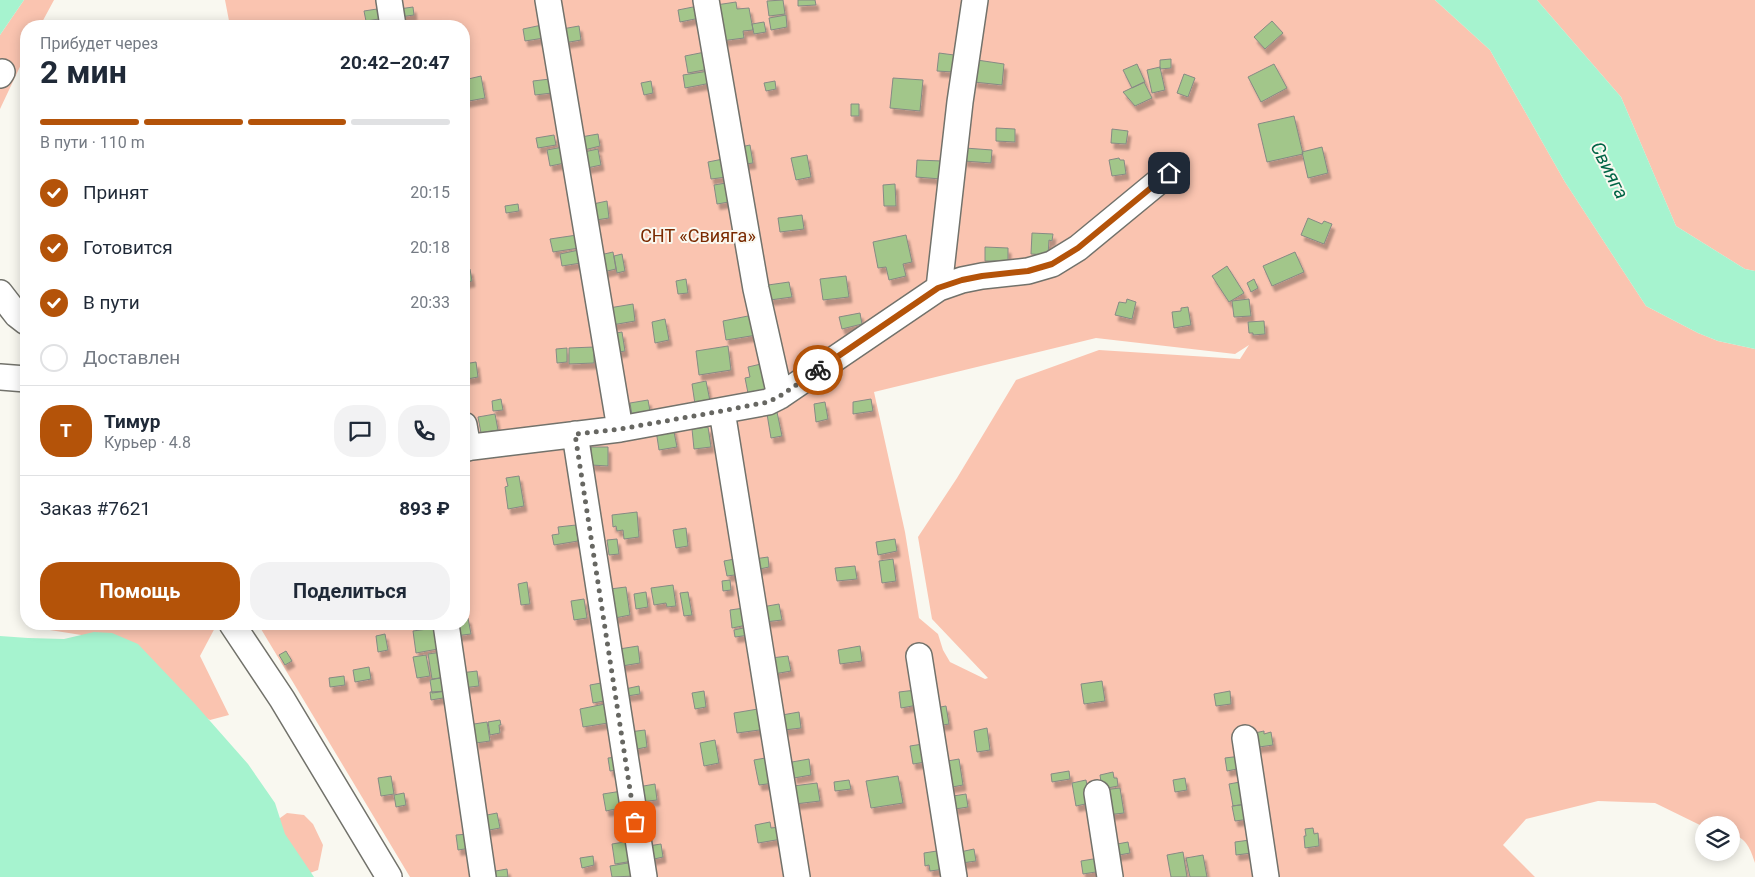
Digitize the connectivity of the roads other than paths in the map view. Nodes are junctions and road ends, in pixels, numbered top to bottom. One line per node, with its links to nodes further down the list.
1 (389, 0): 5 (lane)
2 (548, 0): 14 (lane)
3 (706, 0): 12 (lane)
4 (975, 0): 7 (lane)
5 (392, 20)
6 (1169, 173): 7 (lane)
7 (938, 288): 12 (lane)
8 (0, 293): 9 (lane)
9 (14, 317)
10 (0, 377): 11 (lane)
11 (20, 379)
12 (780, 396): 13 (lane)
13 (722, 411): 14 (lane); 25 (lane)
14 (620, 429): 15 (lane)
15 (575, 434): 16 (lane); 24 (lane)
16 (470, 440)
17 (236, 630): 22 (lane)
18 (447, 630): 23 (lane)
19 (919, 656): 26 (lane)
20 (1245, 738): 28 (lane)
21 (1097, 793): 27 (lane)
22 (389, 877)
23 (483, 877)
24 (644, 877)
25 (797, 877)
26 (954, 877)
27 (1110, 877)
28 (1266, 877)

